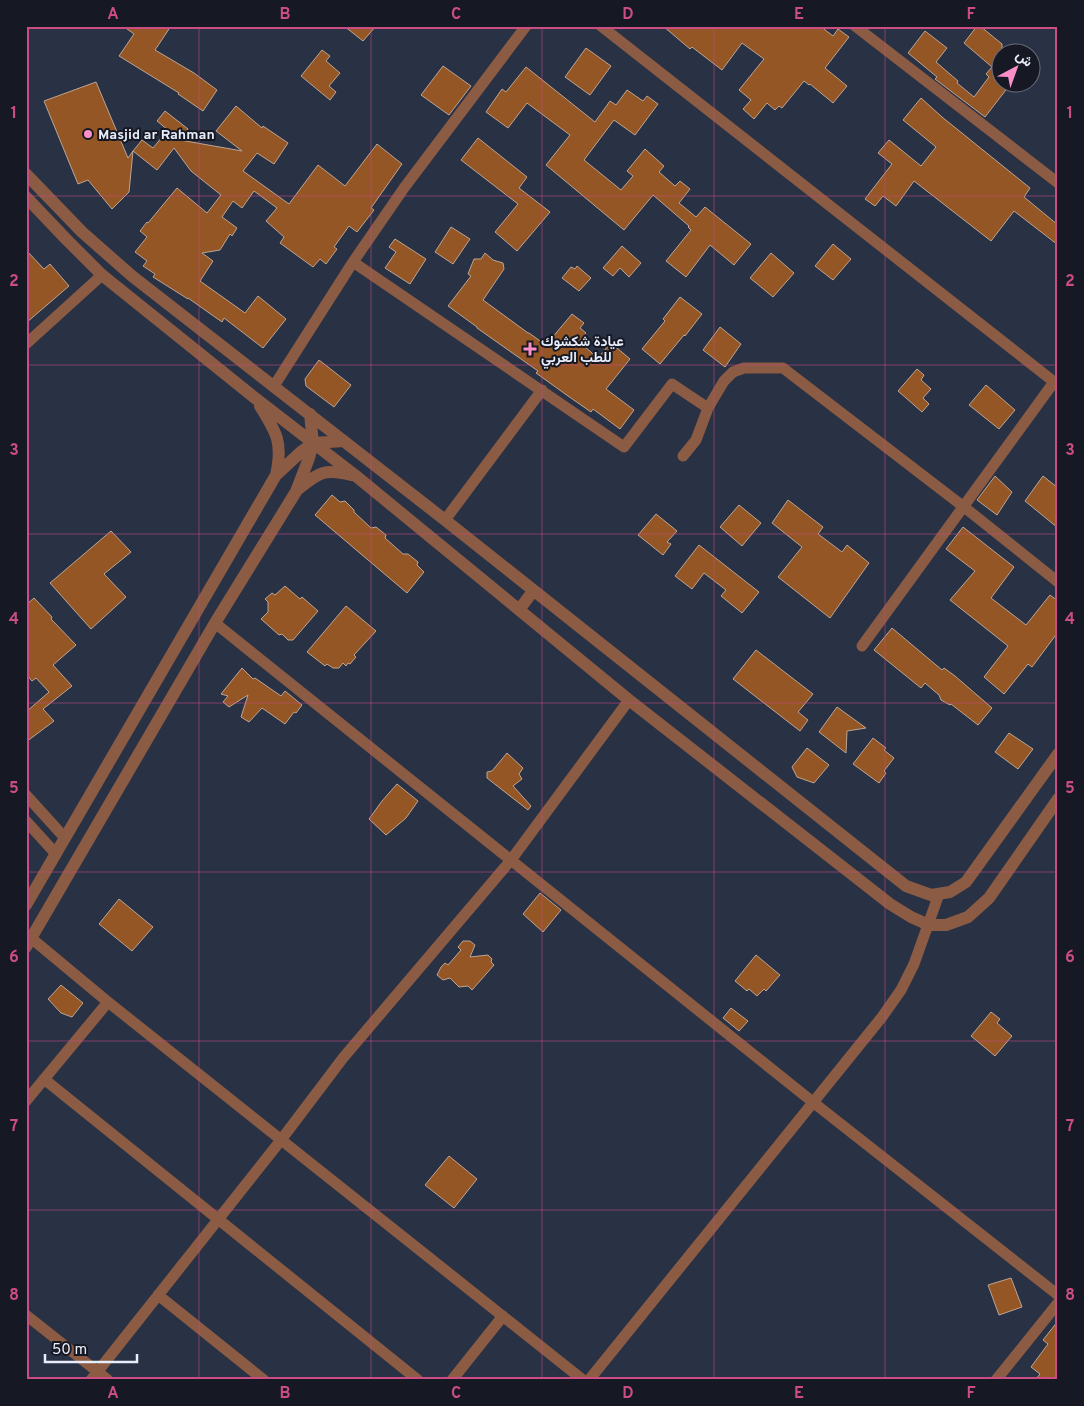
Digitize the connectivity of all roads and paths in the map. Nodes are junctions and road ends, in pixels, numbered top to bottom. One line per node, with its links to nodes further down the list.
1 (526, 26): 7 (street)
2 (601, 26): 10 (street)
3 (855, 26): 5 (street)
4 (26, 174): 11 (street)
5 (1058, 183)
6 (26, 197): 8 (street)
7 (353, 262): 11 (street); 12 (street)
8 (102, 275): 9 (street); 13 (street)
9 (26, 344)
10 (1056, 384): 22 (street)
11 (274, 386): 15 (street)
12 (542, 390): 14 (street); 23 (street)
13 (255, 398): 17 (street); 19 (street)
14 (708, 408): 18 (street); 22 (street)
15 (310, 414): 16 (street); 17 (street)
16 (344, 441): 17 (street); 23 (street)
17 (313, 443): 19 (street); 20 (street); 21 (street)
18 (683, 456)
19 (276, 475): 29 (street)
20 (356, 476): 21 (street); 26 (street)
21 (297, 490): 27 (street)
22 (964, 507): 24 (street); 28 (street)
23 (445, 520): 25 (street)
24 (1058, 582)
25 (533, 590): 26 (street); 39 (street)
26 (518, 610): 31 (street)
27 (215, 623): 30 (street); 38 (street)
28 (862, 646)
29 (175, 650): 30 (street); 36 (street)
30 (193, 661): 42 (street)
31 (628, 700): 38 (street); 41 (street)
32 (1058, 754): 39 (street)
33 (26, 795): 36 (street)
34 (1058, 799): 41 (street)
35 (26, 821): 37 (street)
36 (65, 838): 37 (street)
37 (56, 854): 40 (street)
38 (511, 860): 46 (street); 47 (street)
39 (939, 894): 41 (street)
40 (26, 905)
41 (929, 925): 46 (street)
42 (29, 943): 43 (street)
43 (108, 1002): 44 (street); 47 (street)
44 (44, 1079): 45 (street); 48 (street)
45 (26, 1101)
46 (814, 1103): 50 (street); 60 (street)
47 (281, 1140): 48 (street); 53 (street)
48 (217, 1220): 49 (street); 57 (street)
49 (158, 1295): 54 (street); 56 (street)
50 (1058, 1295)
51 (1058, 1303): 61 (street)
52 (26, 1315): 54 (street)
53 (503, 1316): 58 (street); 59 (street)
54 (94, 1376): 55 (street)
55 (108, 1380)
56 (264, 1380)
57 (418, 1380)
58 (452, 1380)
59 (583, 1380)
60 (589, 1380)
61 (996, 1380)

